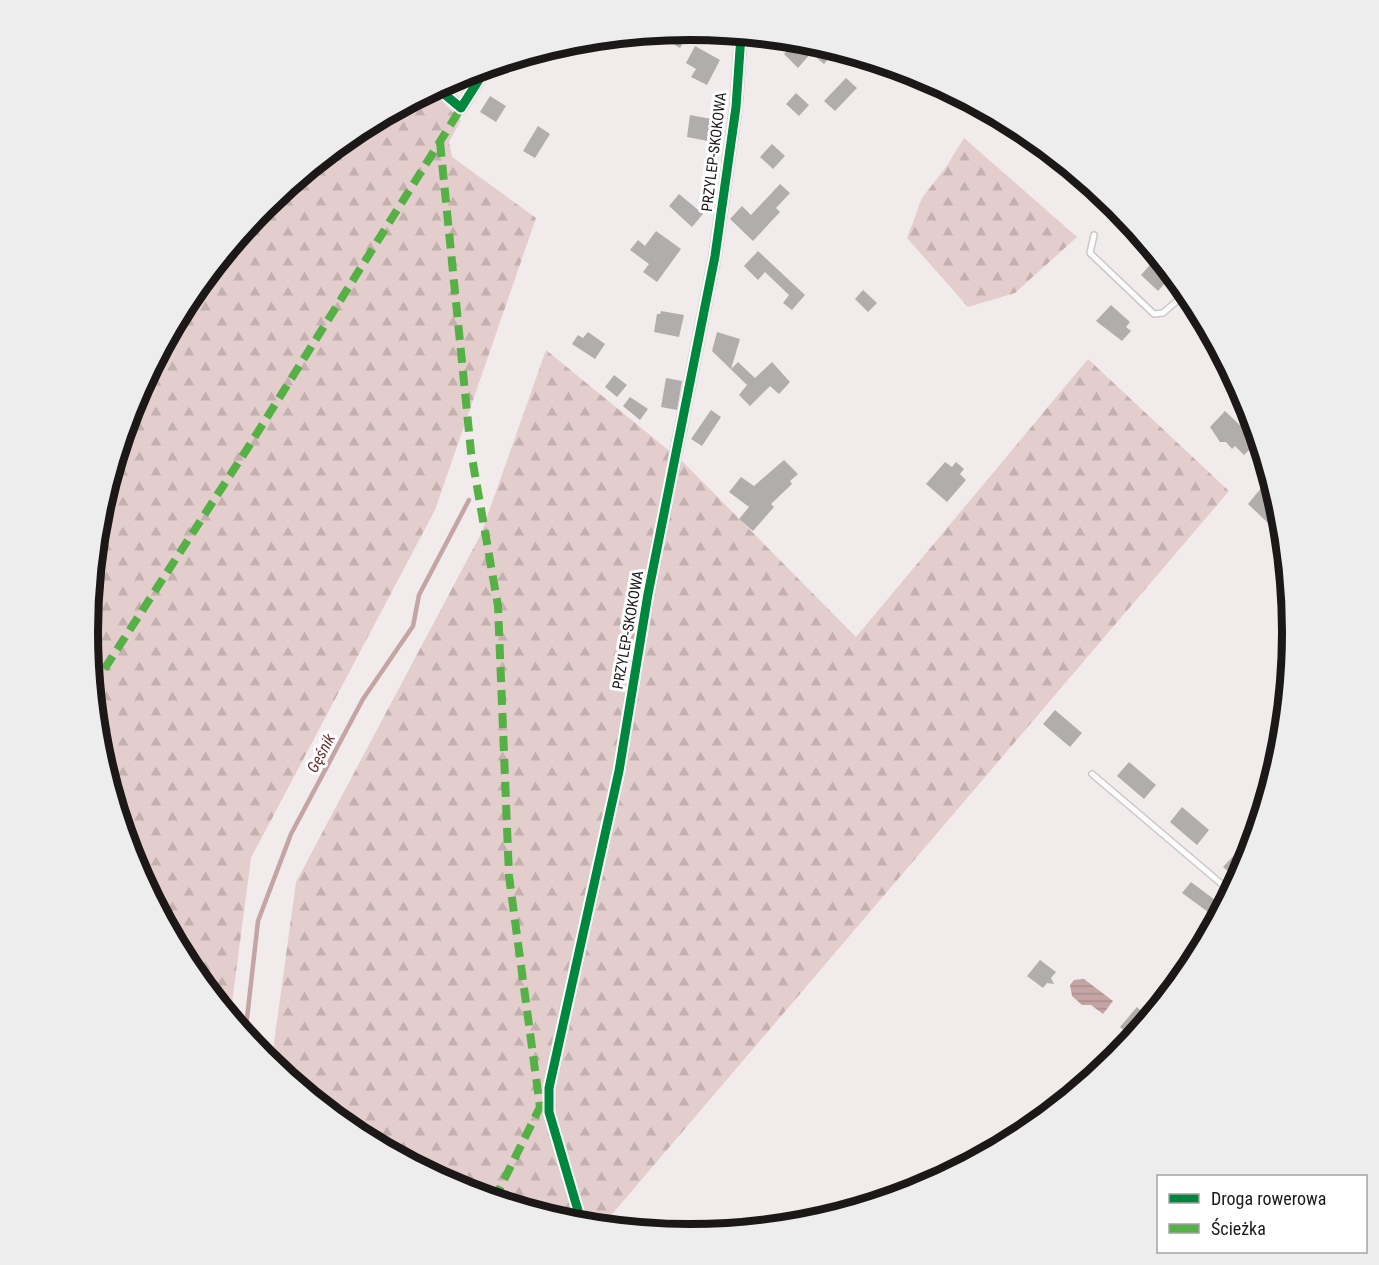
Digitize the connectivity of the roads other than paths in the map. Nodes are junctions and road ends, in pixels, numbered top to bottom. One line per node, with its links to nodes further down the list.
1 (740, 43): 8 (street, PRZYLEP-SKOKOWA)
2 (479, 80): 3 (street)
3 (445, 94)
4 (1094, 235): 5 (lane)
5 (1179, 299)
6 (1092, 774): 7 (lane)
7 (1224, 886)
8 (579, 1214)

